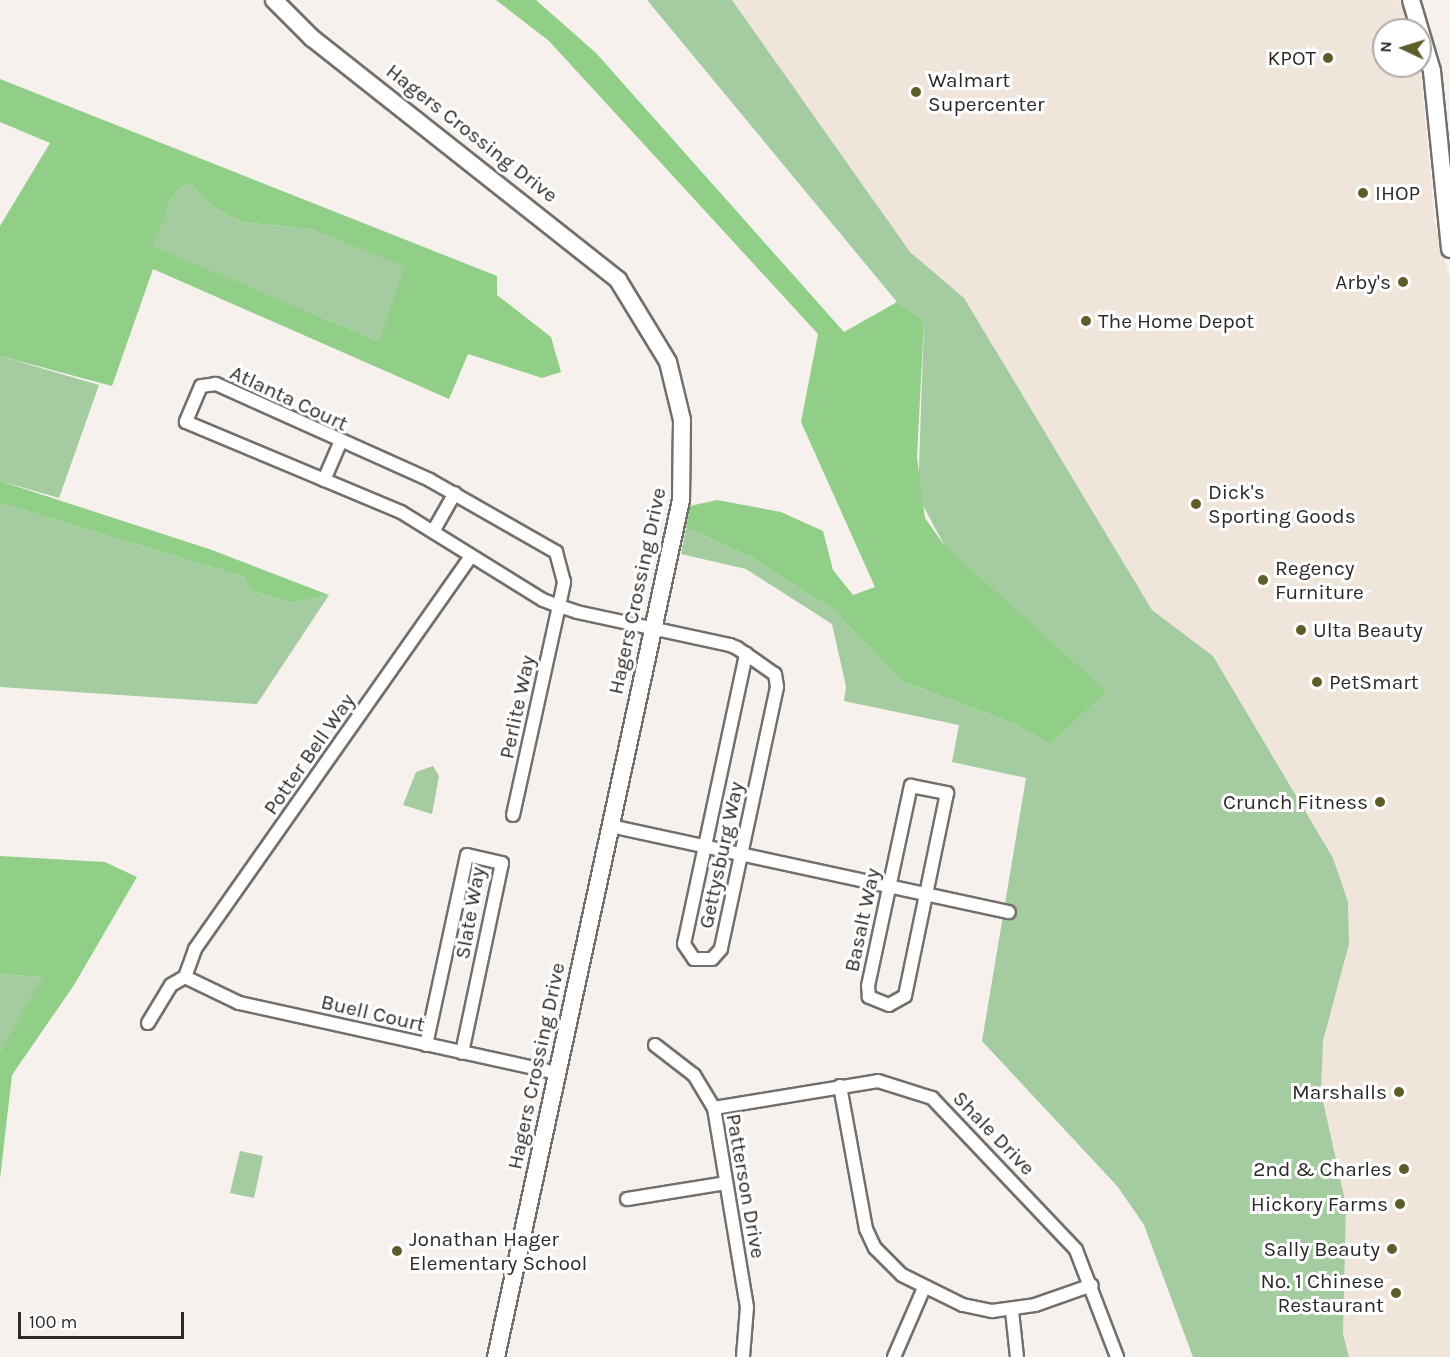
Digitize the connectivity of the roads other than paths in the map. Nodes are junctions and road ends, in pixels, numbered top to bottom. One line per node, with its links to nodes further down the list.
1 (274, 0): 10 (street, Hagers Crossing Drive)
2 (1411, 0): 3 (street)
3 (1450, 249)
4 (340, 443): 5 (street); 5 (street, Atlanta Court); 6 (street, Atlanta Court)
5 (324, 480): 7 (street, Atlanta Court)
6 (455, 494): 7 (street); 9 (street, Atlanta Court)
7 (435, 528): 8 (street, Atlanta Court)
8 (471, 556): 9 (street, Atlanta Court); 19 (street, Potter Bell Way)
9 (559, 606): 10 (street, Atlanta Court); 12 (street, Perlite Way)
10 (652, 628): 11 (street, Gettysburg Way); 13 (street, Hagers Crossing Drive)
11 (746, 654): 14 (street, Gettysburg Way); 15 (street, Gettysburg Way)
12 (513, 815)
13 (610, 826): 14 (street); 24 (street, Hagers Crossing Drive)
14 (704, 847): 15 (street); 15 (street, Gettysburg Way)
15 (741, 855): 16 (street)
16 (889, 886): 17 (street); 17 (street, Basalt Way); 17 (street, Basalt Way)
17 (927, 894): 18 (street)
18 (1009, 912)
19 (185, 977): 20 (street); 21 (street, Buell Court)
20 (148, 1023)
21 (426, 1045): 23 (street, Buell Court); 23 (street, Slate Way)
22 (655, 1045): 26 (street, Patterson Drive)
23 (462, 1053): 24 (street, Buell Court)
24 (557, 1073): 32 (street, Hagers Crossing Drive)
25 (840, 1086): 26 (street, Shale Drive); 29 (street, Shale Drive); 30 (street)
26 (714, 1108): 27 (street, Patterson Drive)
27 (726, 1182): 28 (street); 33 (street, Patterson Drive)
28 (627, 1199)
29 (1092, 1285): 31 (street); 36 (street, Shale Drive)
30 (924, 1288): 31 (street); 34 (street)
31 (1012, 1311): 35 (street)
32 (496, 1357)
33 (743, 1357)
34 (894, 1357)
35 (1017, 1357)
36 (1117, 1357)

